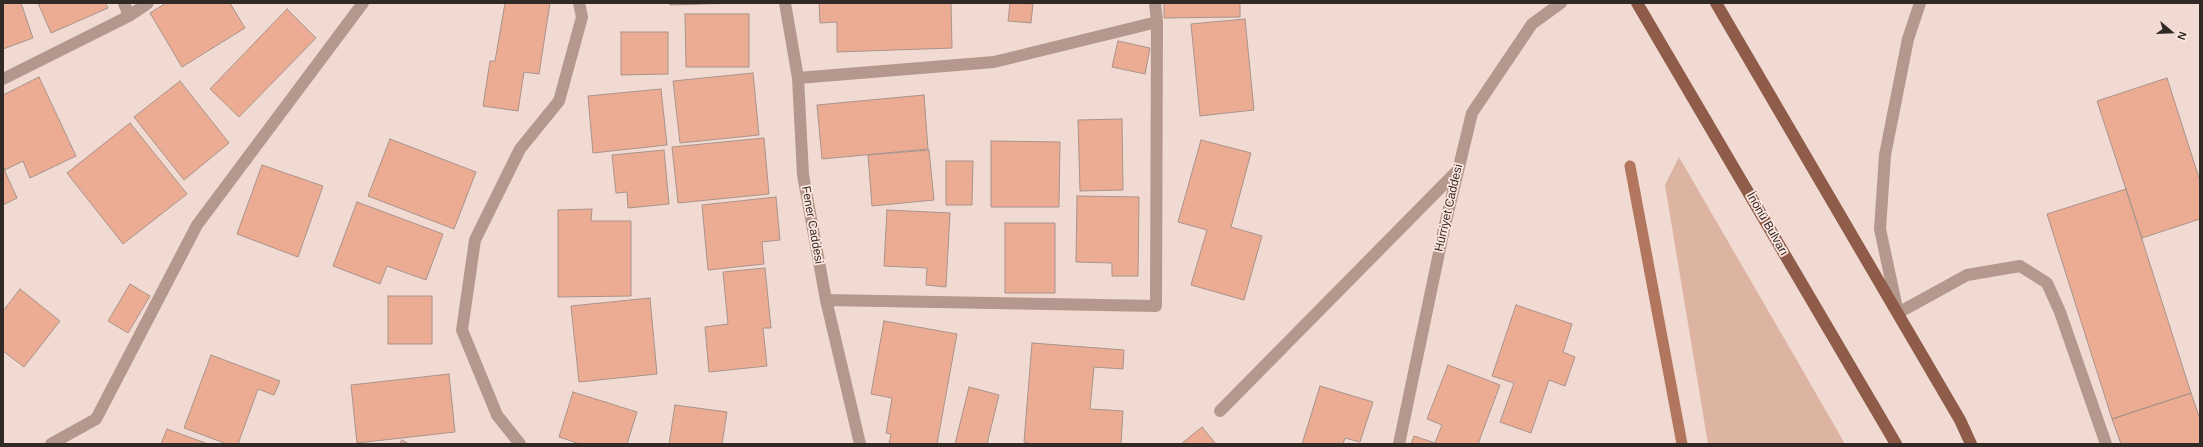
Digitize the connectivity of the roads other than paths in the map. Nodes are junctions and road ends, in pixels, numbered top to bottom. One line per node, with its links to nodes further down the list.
1 (124, 3): 11 (street)
2 (148, 3): 11 (street)
3 (363, 3): 19 (street)
4 (579, 3): 20 (street)
5 (785, 3): 13 (street, Fener Caddesi)
6 (1155, 3): 12 (street)
7 (1561, 3): 15 (street, Hürriyet Caddesi)
8 (1637, 3): 23 (main road, İnönü Bulvarı)
9 (1716, 3): 17 (main road)
10 (1920, 3): 17 (street)
11 (129, 16): 14 (street)
12 (1157, 22): 13 (street); 16 (street)
13 (798, 78): 16 (street, Fener Caddesi)
14 (3, 79)
15 (1458, 170): 18 (street); 22 (street, Hürriyet Caddesi)
16 (826, 300): 21 (street, Fener Caddesi)
17 (1898, 313): 24 (main road); 25 (street)
18 (1220, 411)
19 (51, 444)
20 (520, 444)
21 (860, 444)
22 (1399, 444)
23 (1896, 444)
24 (1971, 444)
25 (2106, 444)

